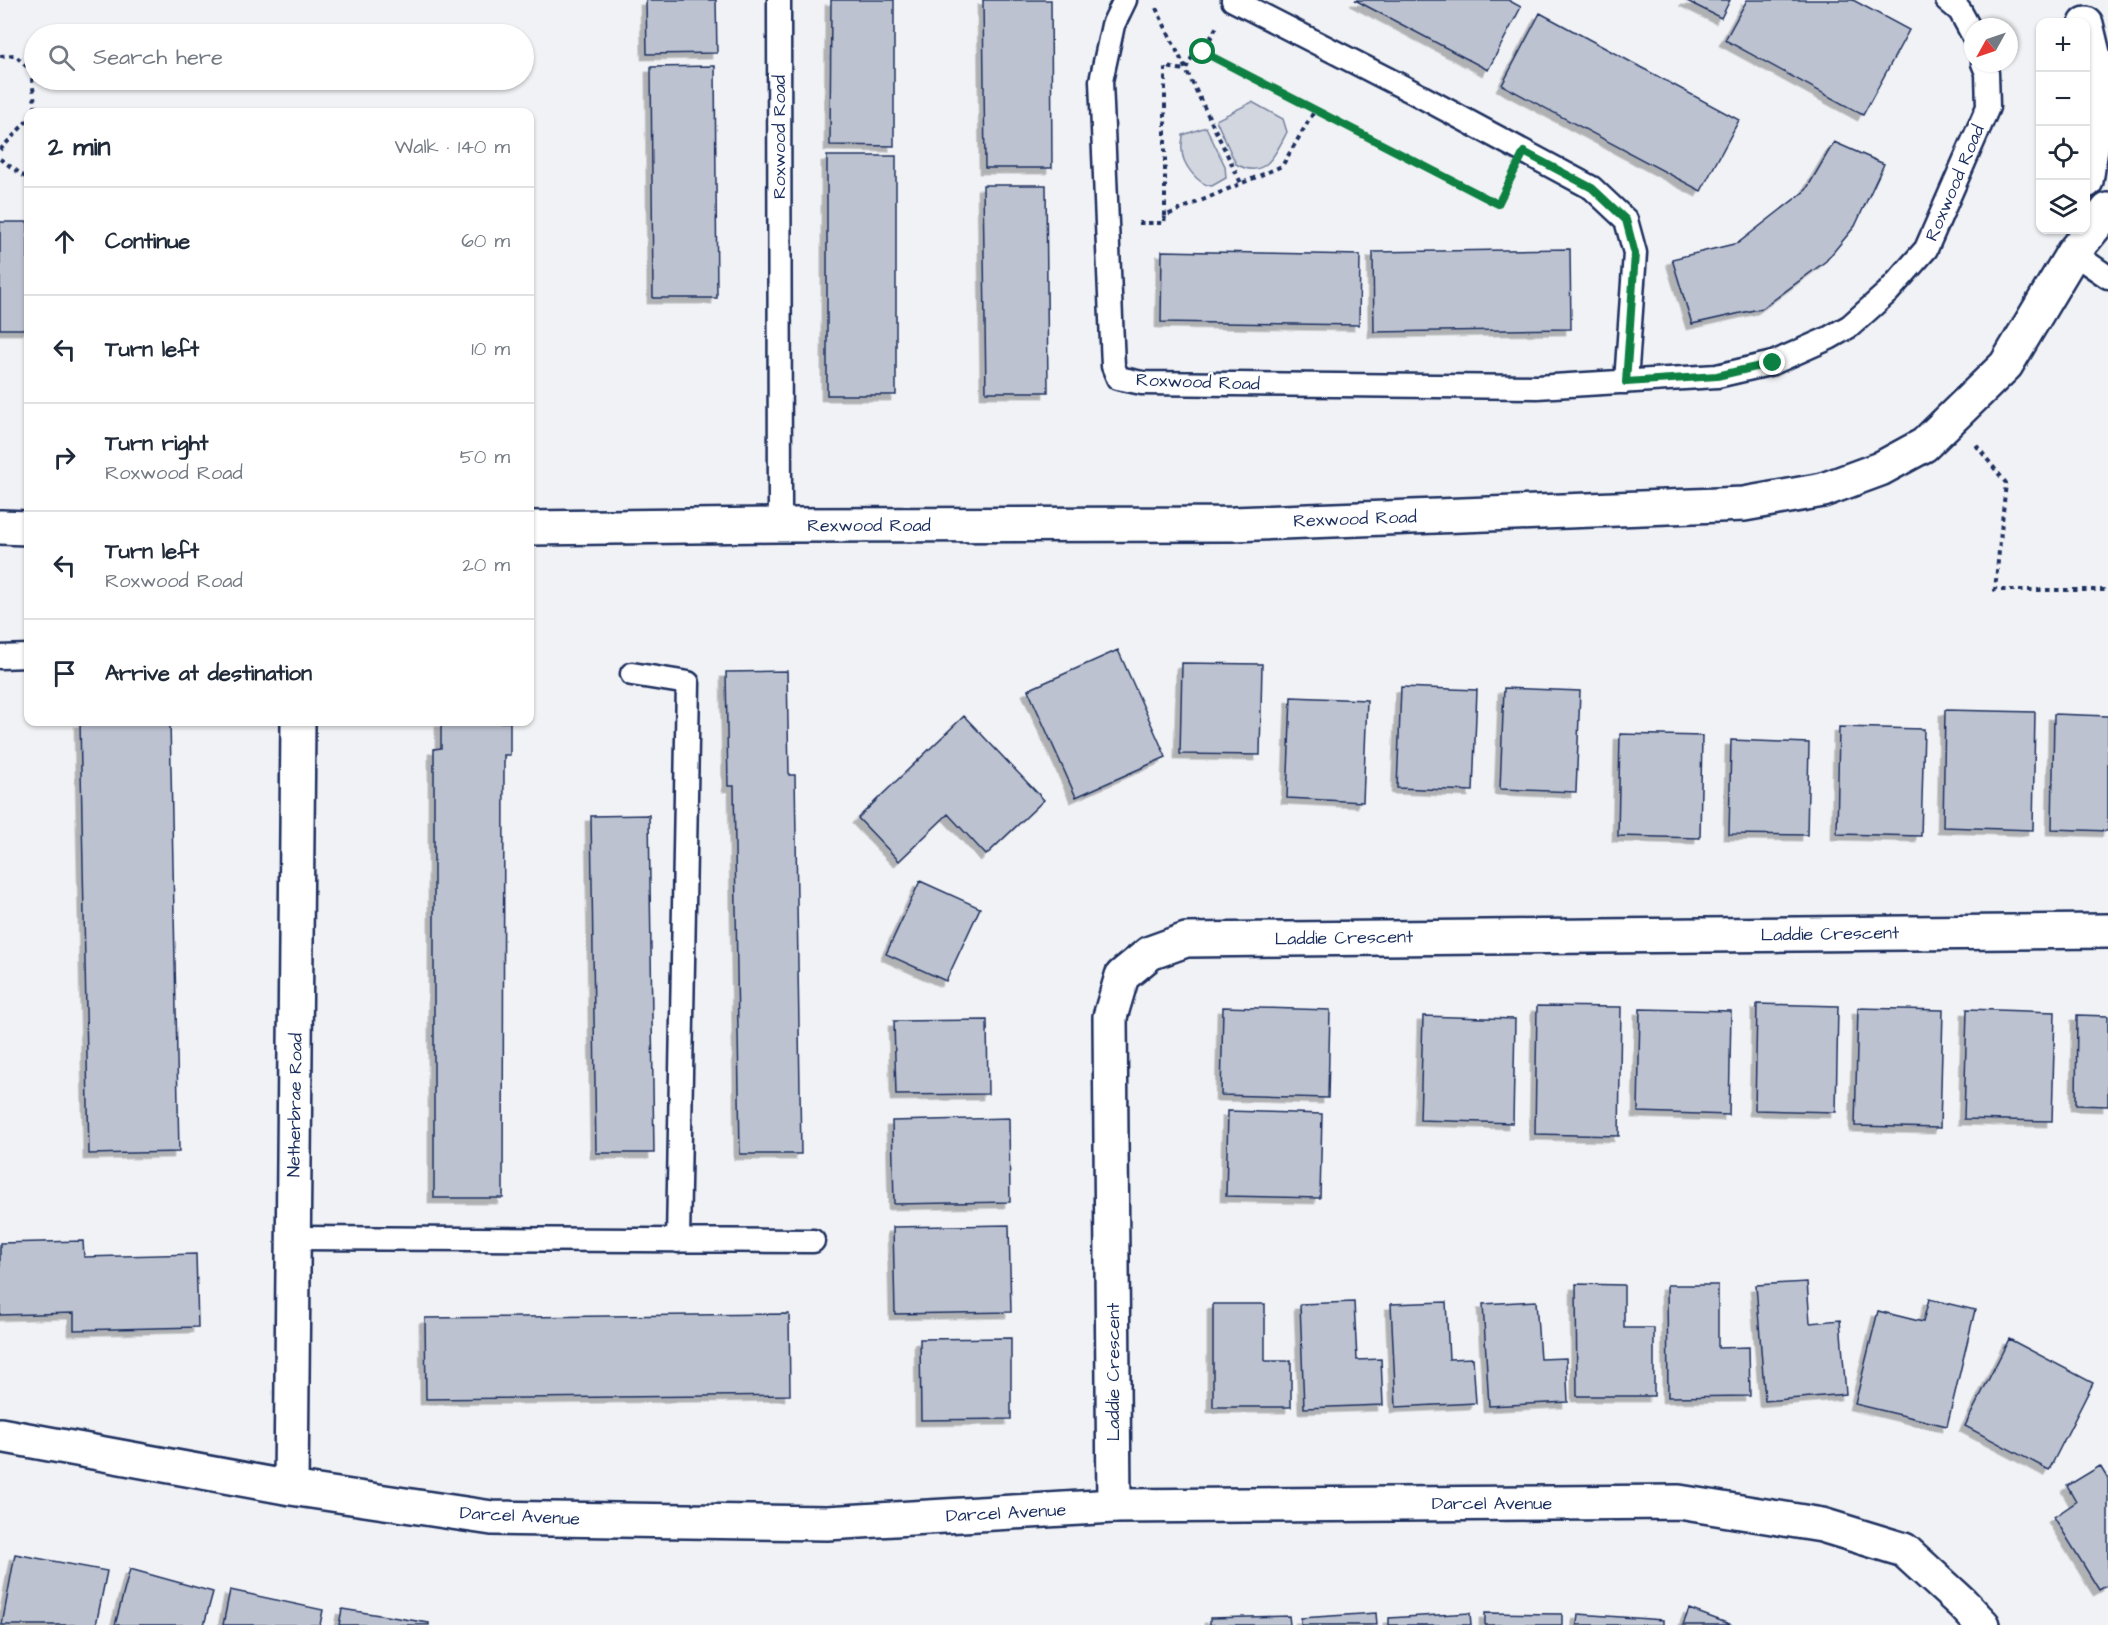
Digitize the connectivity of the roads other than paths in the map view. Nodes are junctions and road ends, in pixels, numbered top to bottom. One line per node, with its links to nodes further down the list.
1 (779, 0): 17 (lane, Roxwood Road)
2 (1125, 0): 16 (lane, Roxwood Road)
3 (1233, 0): 16 (lane)
4 (1947, 0): 6 (lane)
5 (2080, 0): 7 (street)
6 (1964, 18)
7 (2084, 18)
8 (2090, 43): 11 (street)
9 (1987, 72): 16 (lane, Roxwood Road)
10 (2108, 101): 11 (street)
11 (2094, 130): 12 (street)
12 (2085, 180)
13 (2108, 210): 14 (street, Rexwood Road)
14 (2075, 241): 15 (lane); 17 (street, Rexwood Road)
15 (2108, 277)
16 (1626, 382)
17 (780, 525): 20 (street, Rexwood Road)
18 (0, 527): 19 (street)
19 (24, 528)
20 (534, 528)
21 (24, 656): 22 (lane)
22 (0, 657)
23 (632, 674): 27 (lane)
24 (298, 726): 26 (street, Netherbrae Road)
25 (2108, 931): 31 (street, Laddie Crescent)
26 (294, 1238): 27 (lane); 30 (street, Netherbrae Road)
27 (678, 1240): 28 (lane)
28 (813, 1241)
29 (0, 1435): 30 (street, Darcel Avenue)
30 (291, 1488): 31 (street, Darcel Avenue)
31 (1114, 1506): 32 (street, Darcel Avenue)
32 (1983, 1625)

